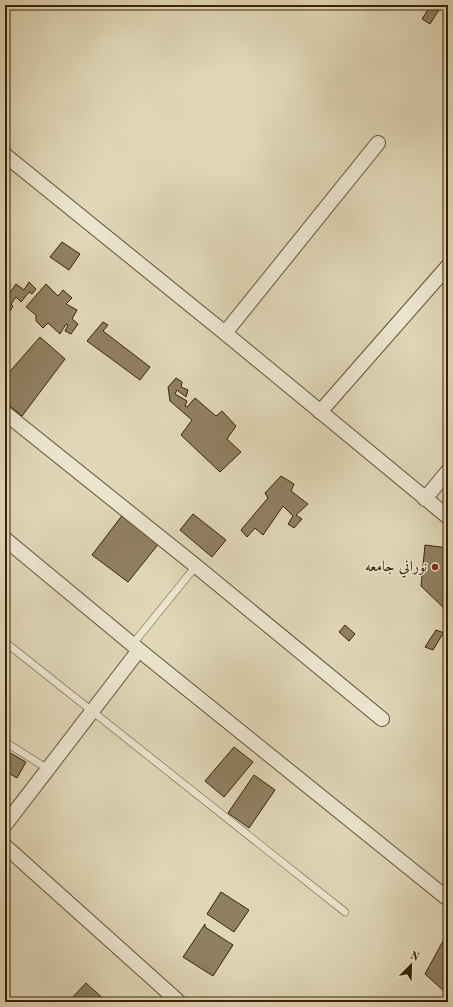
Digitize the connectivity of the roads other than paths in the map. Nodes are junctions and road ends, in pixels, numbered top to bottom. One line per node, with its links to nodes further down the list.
1 (378, 143): 4 (street)
2 (5, 155): 4 (street)
3 (448, 266): 5 (street)
4 (225, 333): 5 (street)
5 (320, 412): 8 (street)
6 (5, 413): 11 (street)
7 (448, 470): 8 (street)
8 (425, 498): 9 (street)
9 (448, 518)
10 (5, 539): 13 (street)
11 (196, 566): 13 (lane); 15 (street)
12 (5, 642): 14 (lane)
13 (136, 648): 14 (street); 20 (street)
14 (93, 711): 17 (street); 21 (lane)
15 (382, 719)
16 (5, 742): 17 (lane)
17 (48, 770): 18 (street)
18 (5, 825)
19 (5, 846): 22 (street)
20 (448, 899)
21 (344, 912)
22 (179, 1002)

